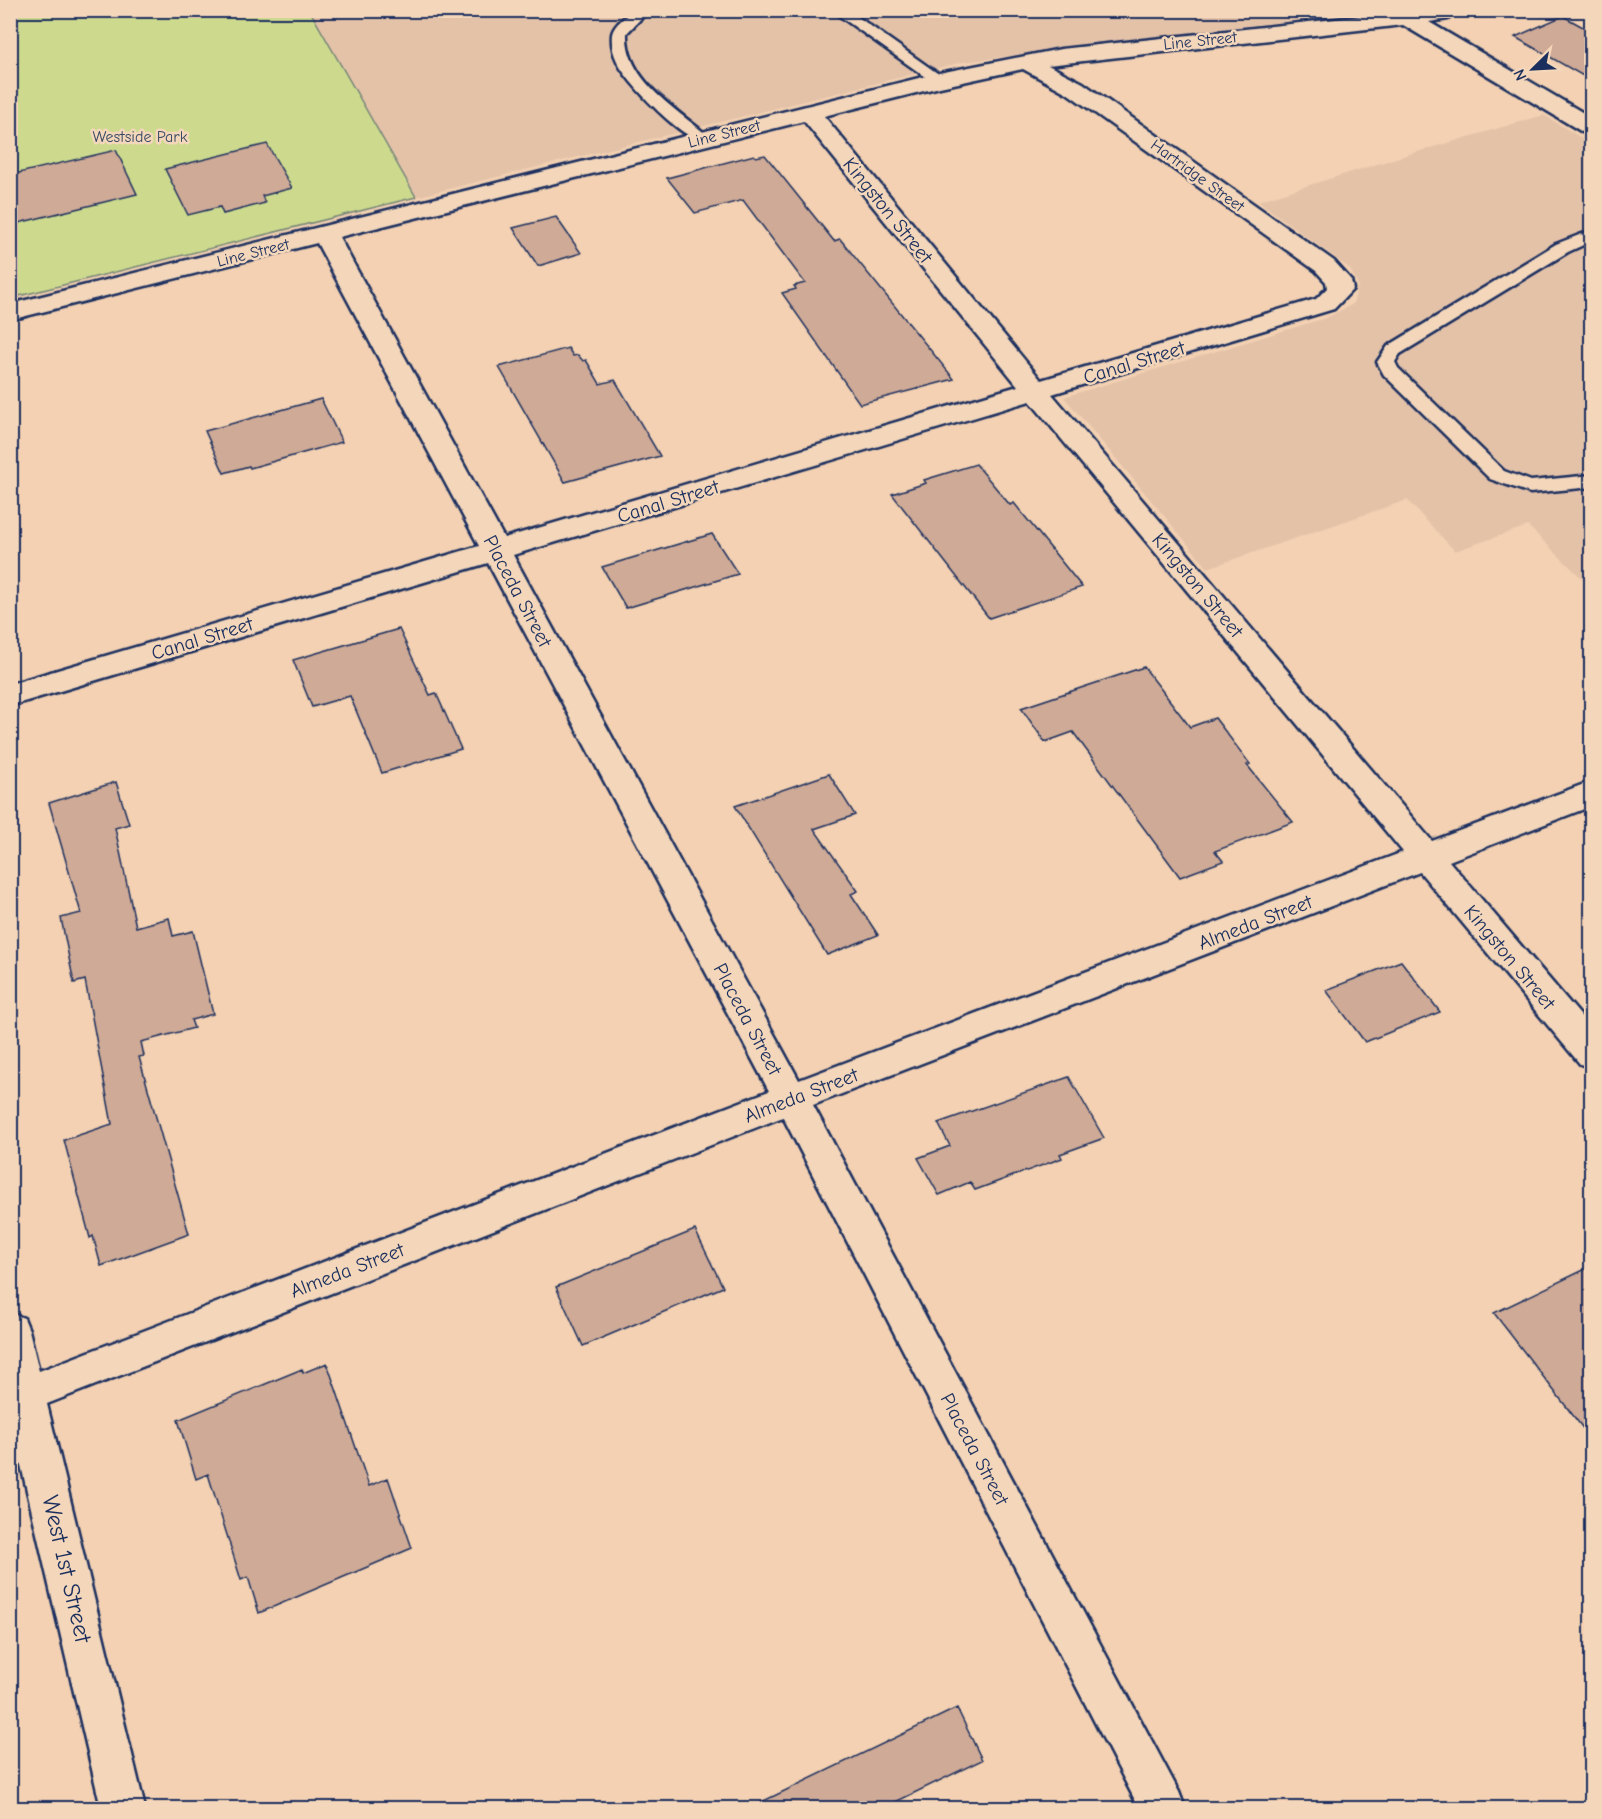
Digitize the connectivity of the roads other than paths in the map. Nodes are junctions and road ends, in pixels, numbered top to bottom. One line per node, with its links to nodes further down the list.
1 (642, 10): 9 (lane)
2 (838, 10): 6 (lane)
3 (1448, 10): 4 (street, Line Street)
4 (1399, 14): 5 (street, Line Street); 8 (street)
5 (1026, 62): 6 (street, Line Street); 12 (street, Hartridge Street)
6 (939, 80): 7 (street, Line Street)
7 (809, 112): 9 (street, Line Street); 14 (street, Kingston Street)
8 (1592, 128)
9 (701, 138): 10 (street, Line Street)
10 (325, 234): 13 (street, Line Street); 16 (street, Placeda Street)
11 (1592, 234): 15 (lane)
12 (1325, 304): 14 (street, Canal Street)
13 (10, 312)
14 (1036, 391): 16 (street, Canal Street); 19 (street, Kingston Street)
15 (1592, 482)
16 (497, 552): 17 (street, Canal Street); 21 (street, Placeda Street)
17 (10, 695)
18 (1592, 793): 19 (street, Almeda Street)
19 (1425, 857): 20 (street, Kingston Street); 21 (street, Almeda Street)
20 (1592, 1054)
21 (791, 1098): 23 (street, Almeda Street); 25 (street, Placeda Street)
22 (10, 1330): 23 (street, West 1st Street)
23 (18, 1397): 24 (street, West 1st Street)
24 (123, 1809)
25 (1163, 1809)

